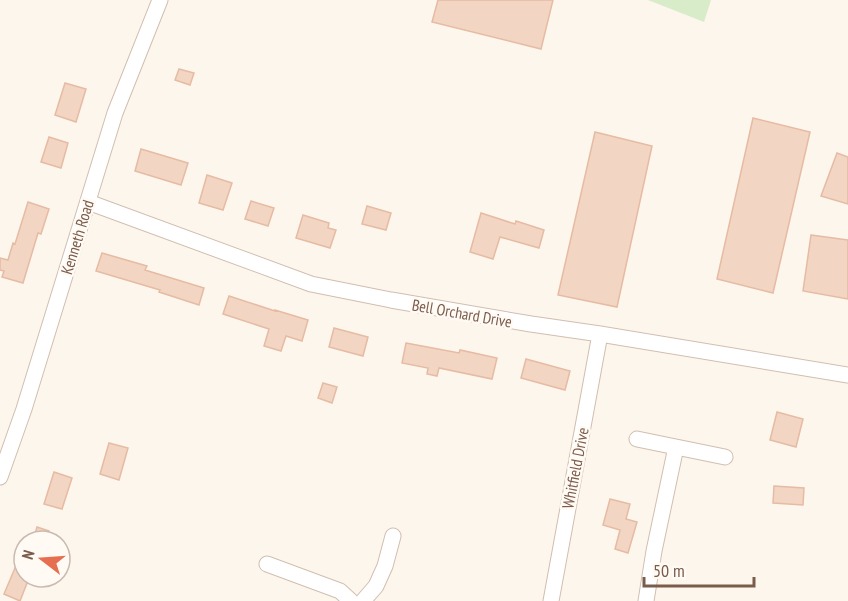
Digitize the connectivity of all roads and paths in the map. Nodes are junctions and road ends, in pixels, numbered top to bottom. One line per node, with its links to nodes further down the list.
1 (160, 0): 2 (street, Kenneth Road)
2 (88, 202): 3 (street, Bell Orchard Drive); 8 (street, Kenneth Road)
3 (600, 334): 4 (street, Bell Orchard Drive); 13 (street, Whitfield Drive)
4 (848, 375)
5 (637, 439): 6 (street)
6 (676, 447): 7 (street); 14 (street)
7 (725, 457)
8 (0, 477)
9 (393, 536): 12 (street)
10 (267, 564): 11 (street)
11 (351, 601)
12 (363, 601)
13 (551, 601)
14 (646, 601)

